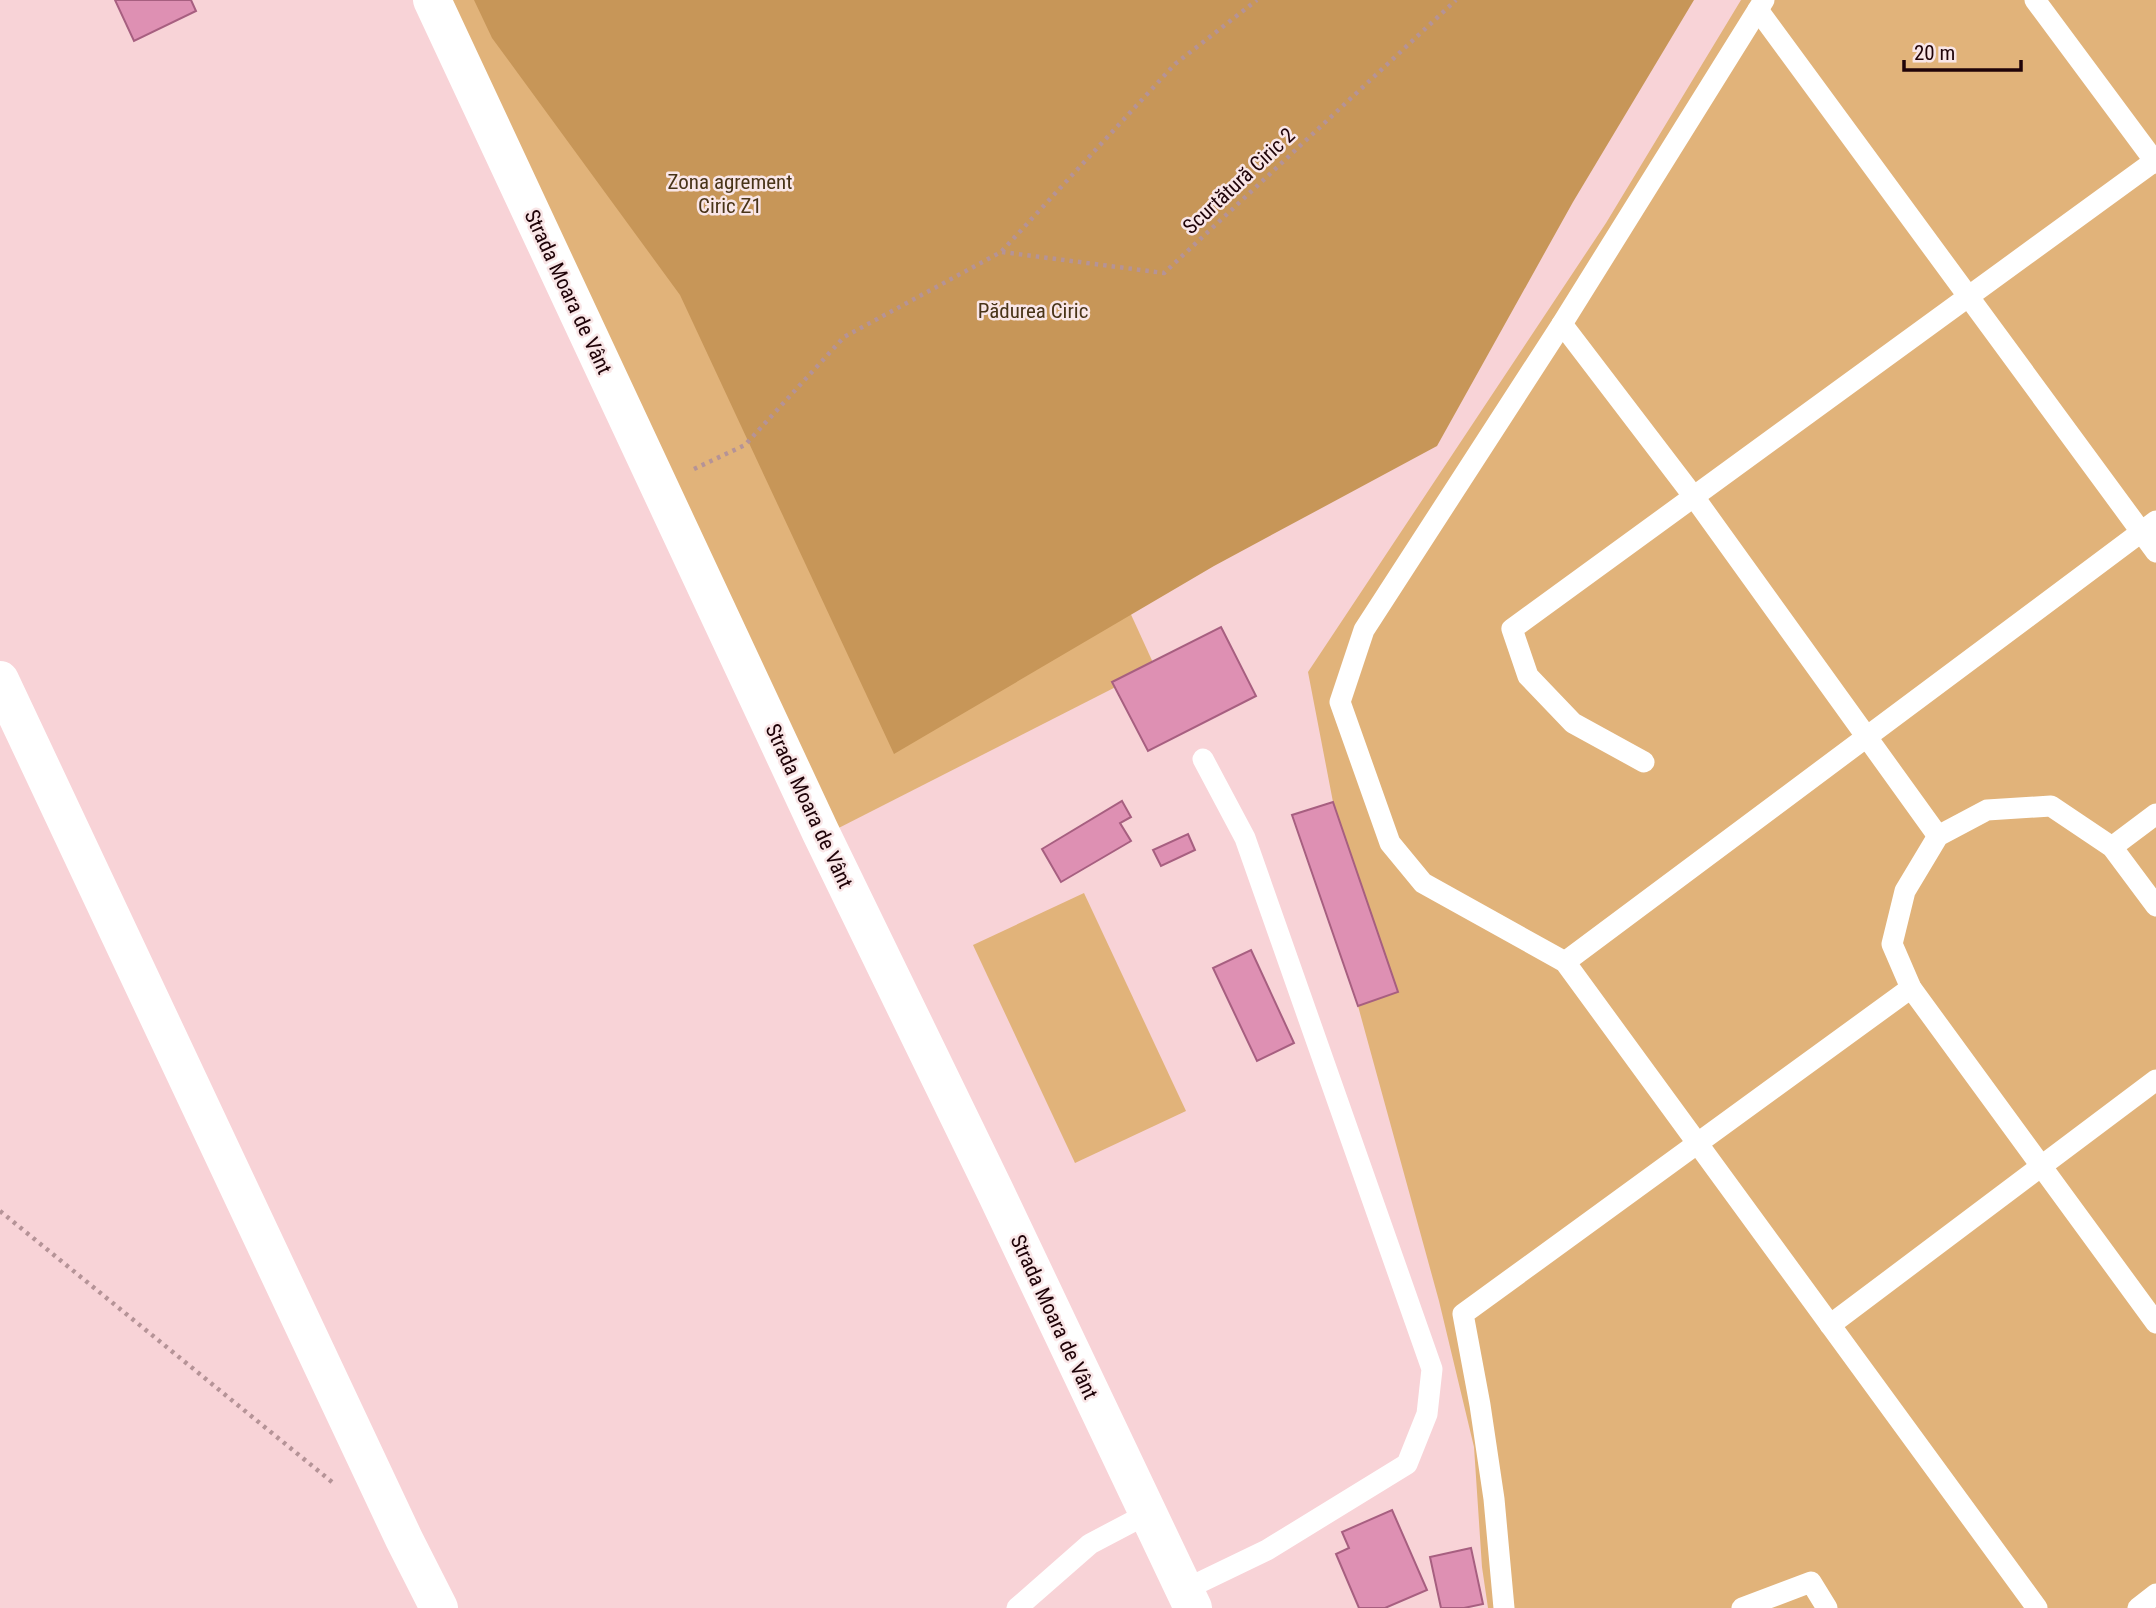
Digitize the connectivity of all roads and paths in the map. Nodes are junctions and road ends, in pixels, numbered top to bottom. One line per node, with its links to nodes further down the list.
1 (432, 0): 10 (main road, Strada Moara de Vânt)
2 (1257, 0): 7 (path)
3 (1456, 0): 7 (path, Scurtătură Ciric 2)
4 (2035, 0): 6 (lane)
5 (1761, 5): 8 (lane); 9 (lane)
6 (2156, 161): 8 (lane)
7 (1001, 252): 10 (path)
8 (1969, 296): 11 (lane); 12 (lane)
9 (1562, 324): 11 (lane); 22 (lane)
10 (659, 485): 31 (main road, Strada Moara de Vânt)
11 (1694, 497): 15 (lane); 17 (lane)
12 (2149, 526): 13 (lane); 15 (lane)
13 (2156, 552)
14 (0, 680): 34 (main road)
15 (1867, 736): 19 (lane); 22 (lane)
16 (1203, 759): 33 (lane)
17 (1644, 762)
18 (2156, 814): 20 (lane)
19 (1938, 836): 20 (lane); 23 (lane)
20 (2112, 847): 21 (lane)
21 (2156, 906)
22 (1565, 962): 25 (lane)
23 (1911, 988): 25 (lane); 26 (lane)
24 (2156, 1080): 26 (lane)
25 (1698, 1144): 29 (lane); 36 (lane)
26 (2041, 1166): 28 (lane); 29 (lane)
27 (0, 1210): 30 (path)
28 (2156, 1323)
29 (1830, 1325): 39 (lane)
30 (335, 1484)
31 (1147, 1514): 33 (main road, Strada Moara de Vânt); 35 (lane)
32 (2156, 1594): 40 (lane)
33 (1189, 1599)
34 (439, 1608)
35 (1017, 1608)
36 (1504, 1608)
37 (1742, 1608): 38 (lane)
38 (1828, 1608)
39 (2037, 1608)
40 (2138, 1608)

